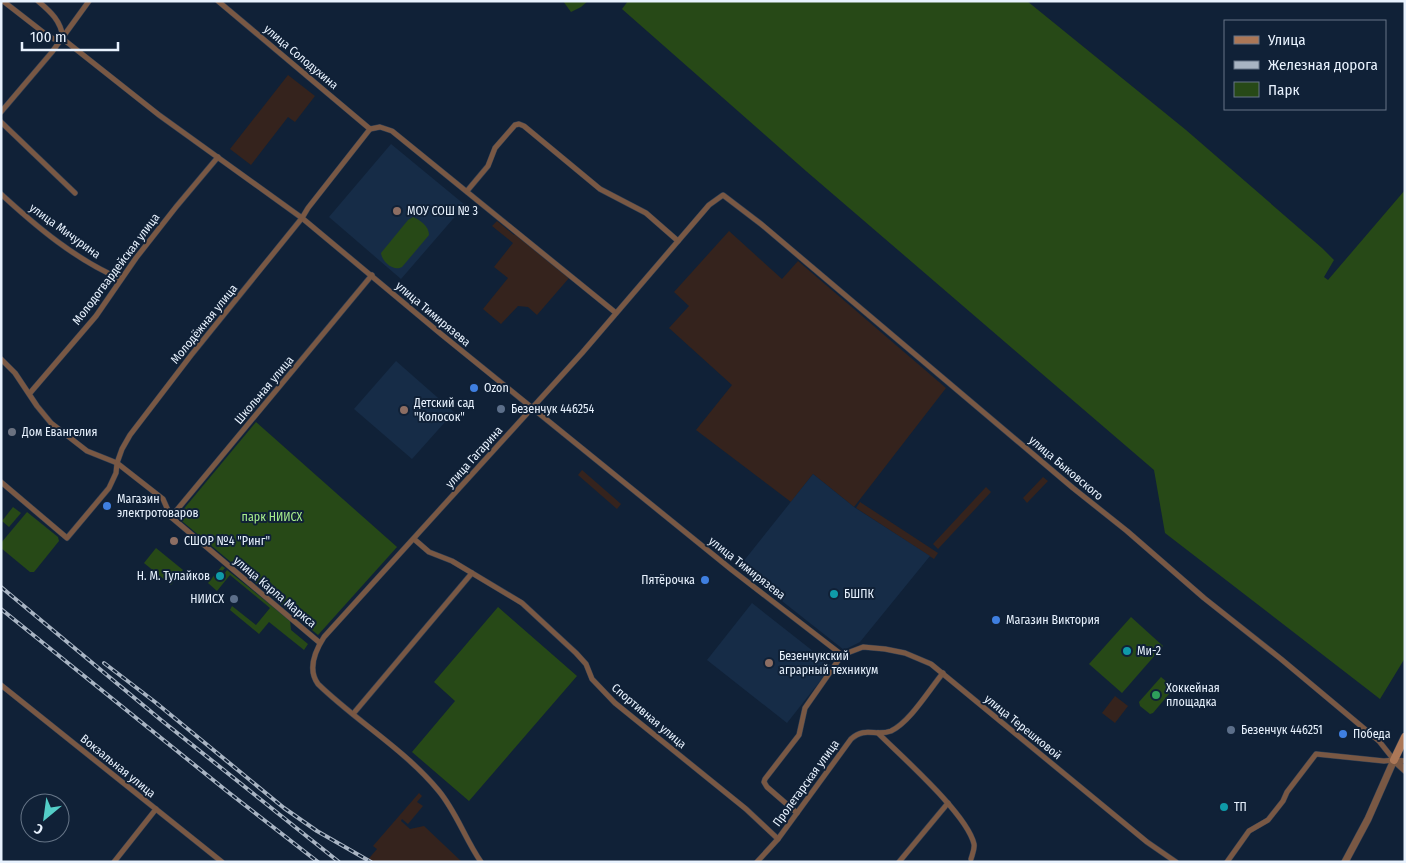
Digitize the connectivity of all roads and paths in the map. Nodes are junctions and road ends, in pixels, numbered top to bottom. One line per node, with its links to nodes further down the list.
1 (2, 1): 5 (street, улица Тимирязева)
2 (38, 1): 5 (street)
3 (89, 1): 5 (street)
4 (218, 1): 8 (street, улица Солодухина)
5 (63, 39): 6 (street); 9 (street, улица Тимирязева)
6 (1, 112)
7 (1, 122): 11 (street)
8 (370, 129): 10 (street); 14 (street, Молодёжная улица)
9 (218, 157): 14 (street, улица Тимирязева); 17 (street, Молодогвардейская улица)
10 (467, 191): 15 (street); 18 (street)
11 (75, 193)
12 (1, 194): 17 (street, улица Мичурина)
13 (723, 195): 15 (street, улица Гагарина); 34 (street, улица Быковского)
14 (302, 218): 16 (street, улица Тимирязева); 22 (street, Молодёжная улица)
15 (678, 241): 18 (street, улица Гагарина)
16 (372, 275): 21 (street, улица Тимирязева); 24 (street, Школьная улица)
17 (121, 279): 20 (street, Молодогвардейская улица)
18 (616, 313): 21 (street, улица Гагарина)
19 (1, 358): 20 (street, улица Карла Маркса)
20 (30, 393): 22 (street, улица Карла Маркса)
21 (532, 408): 25 (street, улица Гагарина); 28 (street, улица Тимирязева)
22 (117, 463): 23 (street, Молодёжная улица); 24 (street, улица Карла Маркса)
23 (1, 482)
24 (171, 517): 27 (street, улица Карла Маркса)
25 (414, 539): 26 (street, Спортивная улица); 27 (street, улица Гагарина)
26 (472, 573): 31 (street); 40 (street, Спортивная улица)
27 (320, 643): 31 (street, улица Карла Маркса)
28 (842, 655): 29 (street, улица Терешковой); 39 (street)
29 (942, 674): 32 (street, Пролетарская улица); 47 (street, улица Терешковой)
30 (1, 685): 38 (street, Вокзальная улица)
31 (353, 714): 44 (street, улица Карла Маркса)
32 (878, 733): 37 (street); 39 (street, Пролетарская улица)
33 (1405, 737): 34 (main road)
34 (1394, 760): 35 (street); 36 (street); 48 (street); 49 (street)
35 (1405, 762)
36 (1405, 770)
37 (948, 803): 41 (street); 46 (street)
38 (156, 809): 42 (street); 43 (street, Вокзальная улица)
39 (797, 813): 40 (street, Пролетарская улица)
40 (778, 839): 45 (street, Пролетарская улица)
41 (971, 859)
42 (114, 862)
43 (222, 862)
44 (481, 862)
45 (757, 862)
46 (899, 862)
47 (1176, 862)
48 (1228, 862)
49 (1345, 862)

